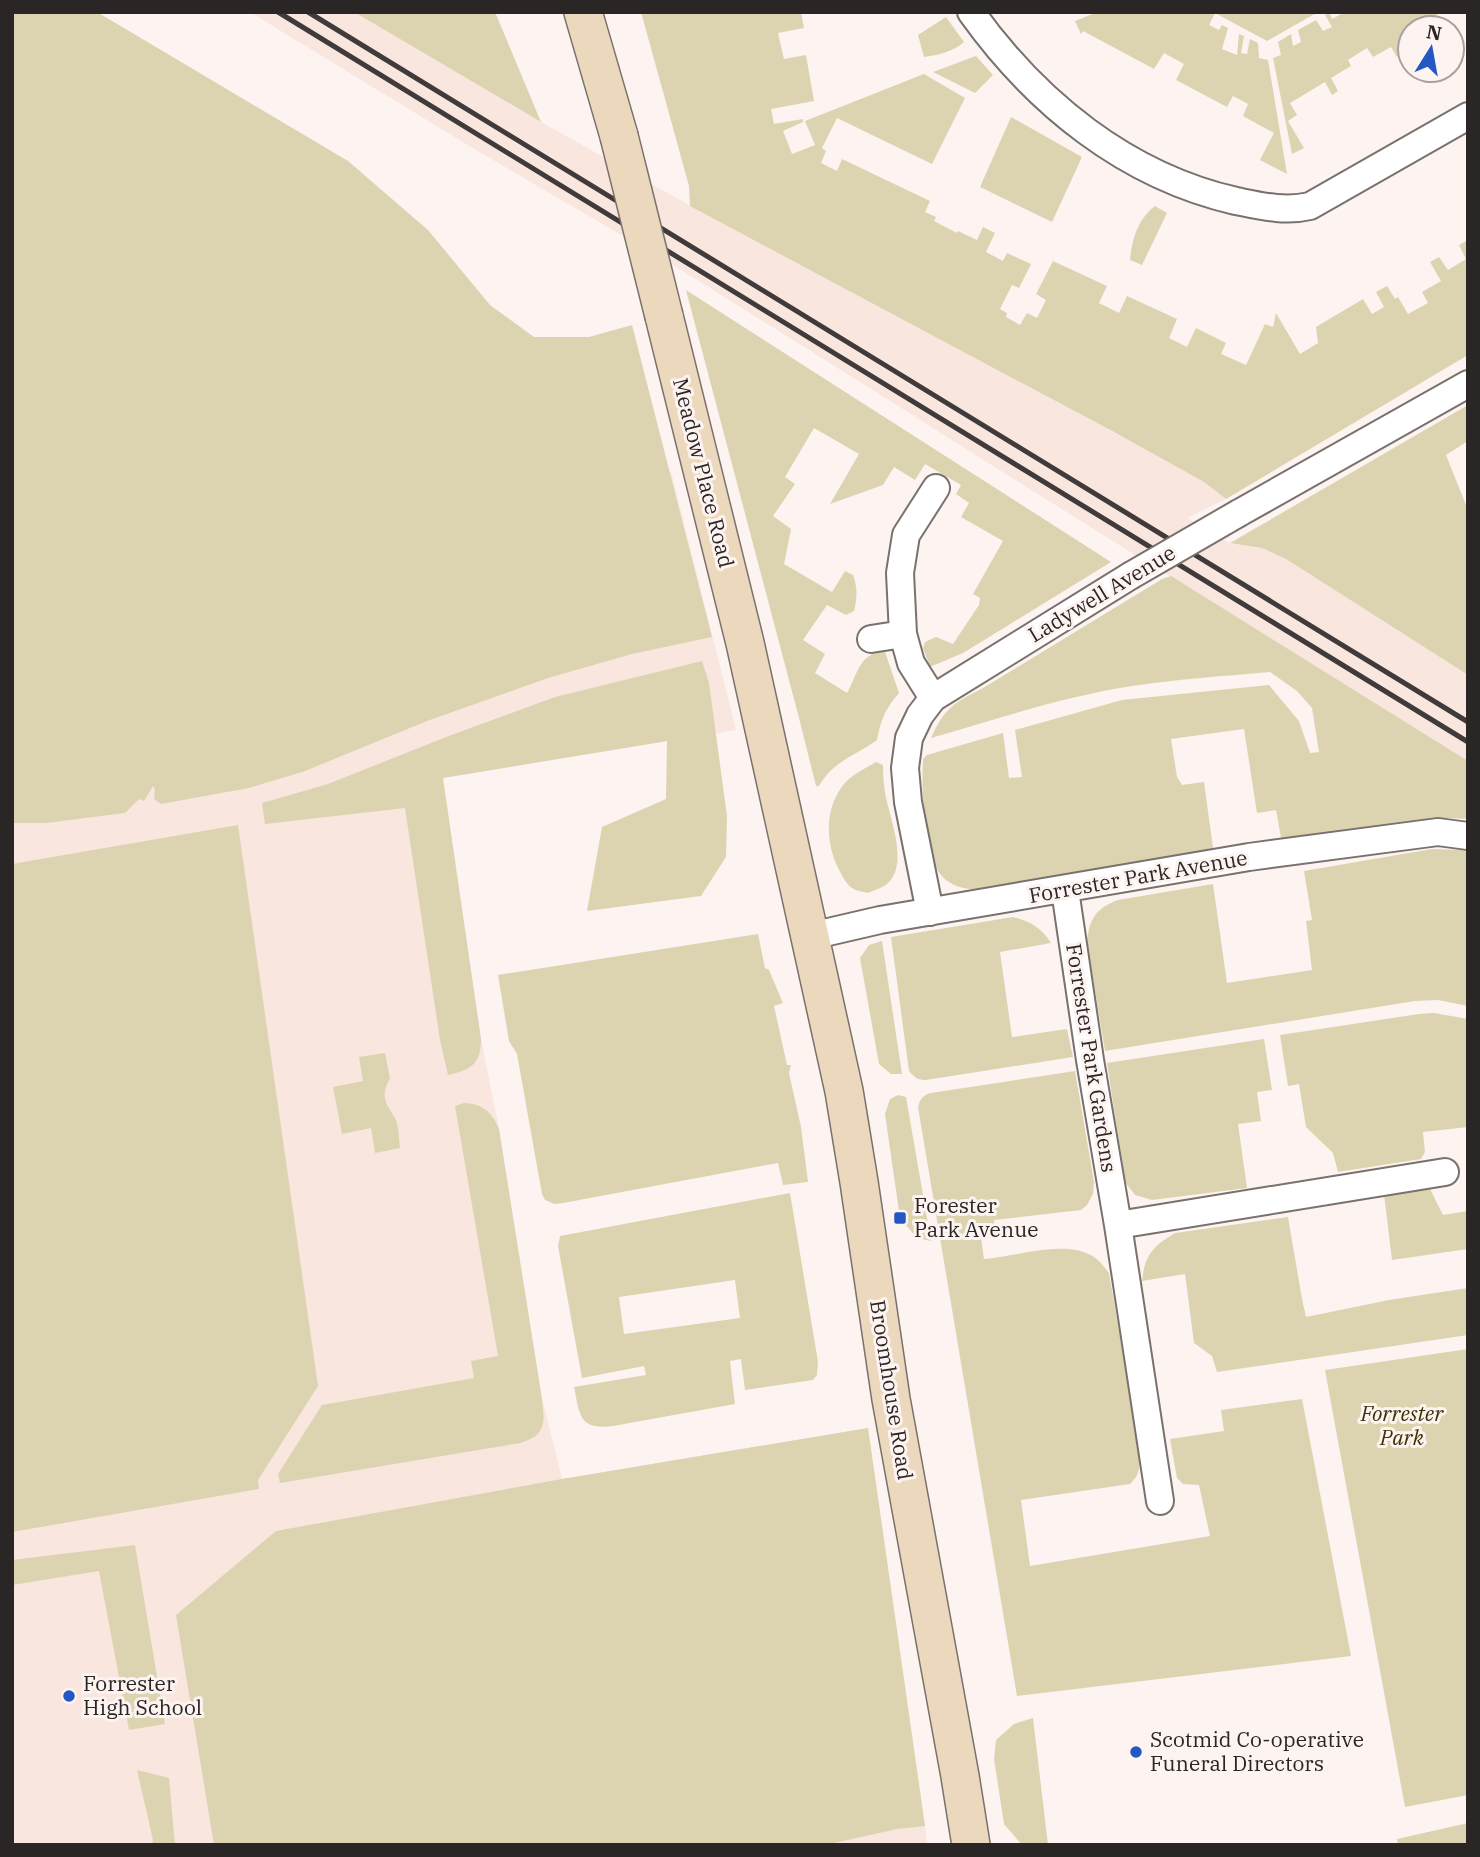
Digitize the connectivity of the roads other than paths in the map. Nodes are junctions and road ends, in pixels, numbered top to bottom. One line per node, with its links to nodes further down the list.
1 (583, 12): 12 (main road, Meadow Place Road, bridge)
2 (971, 12): 3 (street)
3 (1468, 116)
4 (1468, 384): 8 (street, Ladywell Avenue, bridge)
5 (936, 488): 6 (street)
6 (903, 634): 7 (street); 8 (street)
7 (871, 639)
8 (933, 698): 11 (street, Ladywell Avenue)
9 (1468, 836): 10 (street, Forrester Park Avenue)
10 (1065, 890): 11 (street, Forrester Park Avenue); 14 (street, Forrester Park Gardens)
11 (930, 912): 12 (street, Forrester Park Avenue)
12 (811, 936): 16 (main road, Broomhouse Road)
13 (1444, 1172): 14 (street)
14 (1118, 1225): 15 (street, Forrester Park Gardens)
15 (1160, 1501)
16 (971, 1845)

